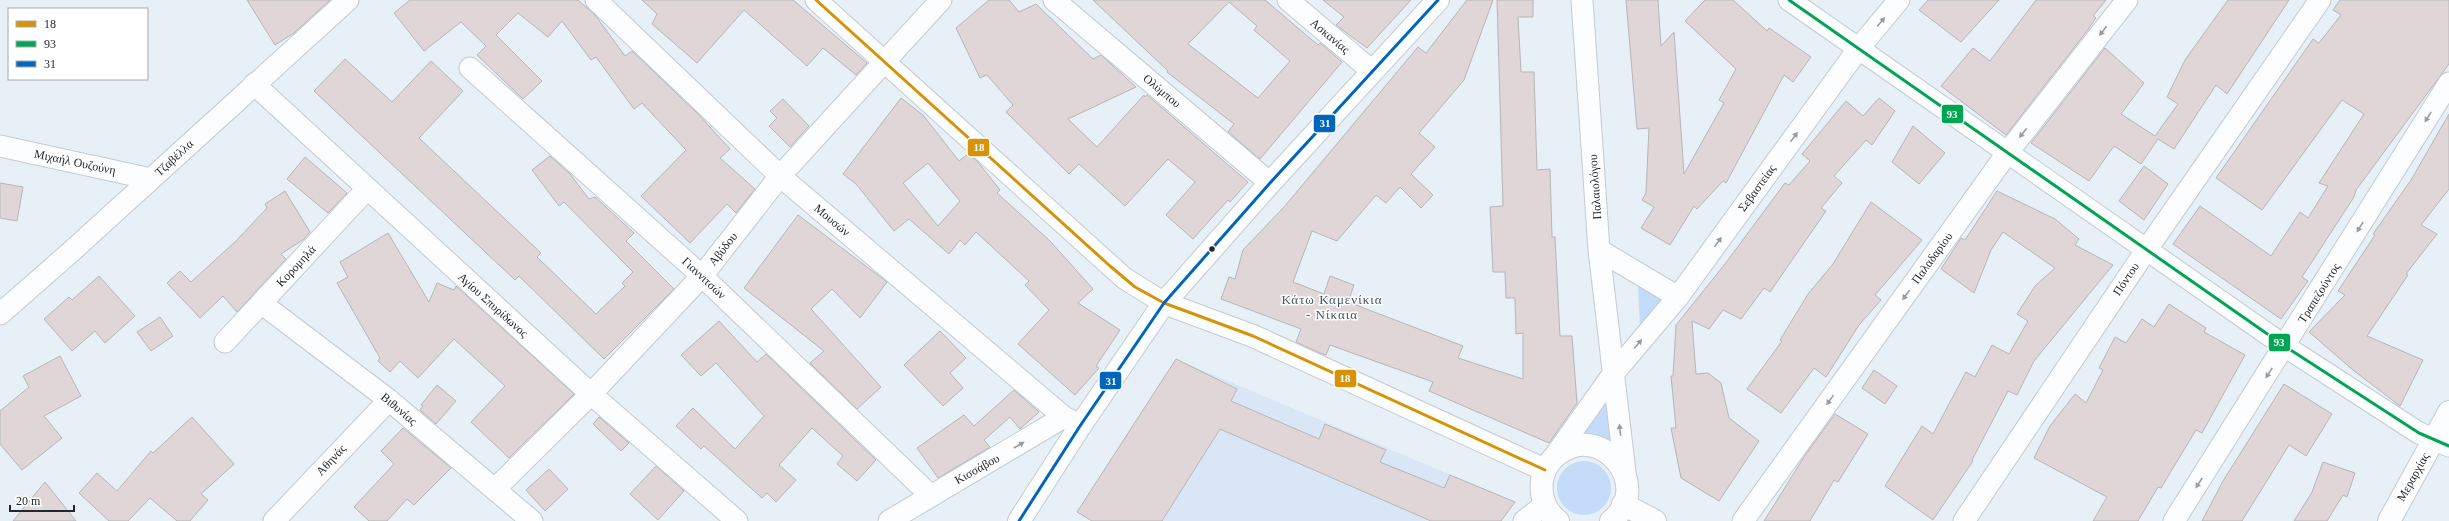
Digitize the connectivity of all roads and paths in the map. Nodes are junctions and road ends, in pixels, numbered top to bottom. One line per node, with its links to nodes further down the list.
1 (348, 0): 18 (street, Τζαβέλλα)
2 (596, 0): 21 (street, Μουσών)
3 (816, 0): 14 (street)
4 (941, 0): 14 (street, Αβύδου)
5 (1054, 0): 23 (street, Ολύμπου)
6 (1288, 0): 16 (street, Ασκανίας)
7 (1438, 0): 16 (main road)
8 (1582, 0): 26 (street, Παλαιολόγου)
9 (1789, 0): 13 (street)
10 (1899, 0): 13 (street, Σεβαστείας, one-way to 10)
11 (2127, 0): 20 (street, Παλαδαρίου, one-way to 20)
12 (2320, 0): 25 (street, Πόντου)
13 (1859, 48): 20 (street); 28 (street, Σεβαστείας, one-way to 13)
14 (885, 63): 21 (street, Αβύδου); 30 (street)
15 (470, 68): 27 (street, Γιαννιτσών)
16 (1372, 71): 23 (main road)
17 (2449, 83): 33 (street, Τραπεζούντος, one-way to 33)
18 (254, 84): 22 (street, Τζαβέλλα); 24 (street, Αγίου Σπυρίδωνος)
19 (0, 146): 22 (street, Μιχαήλ Ουζούνη)
20 (2008, 152): 25 (street); 53 (street, Παλαδαρίου, one-way to 53)
21 (780, 176): 27 (street, Αβύδου); 38 (street, Μουσών)
22 (151, 179): 31 (street, Τζαβέλλα)
23 (1270, 183): 30 (main road)
24 (367, 189): 29 (street, Κορομηλά); 35 (street, Αγίου Σπυρίδωνος)
25 (2147, 249): 33 (street); 54 (street, Πόντου)
26 (1599, 250): 28 (street); 34 (street, Παλαιολόγου)
27 (702, 276): 35 (street, Αβύδου); 43 (street, Γιαννιτσών)
28 (1678, 297): 34 (street, Σεβαστείας, one-way to 28)
29 (261, 303): 32 (street, Κορομηλά); 36 (street, Βιθυνίας)
30 (1164, 303): 38 (main road); 40 (main road)
31 (0, 314)
32 (225, 342)
33 (2286, 347): 39 (street); 55 (street, Τραπεζούντος, one-way to 55)
34 (1613, 374): 40 (street, Σεβαστείας); 41 (street, Παλαιολόγου, one-way to 34)
35 (591, 394): 42 (street, Αβύδου); 48 (street, Αγίου Σπυρίδωνος)
36 (389, 400): 42 (street, Βιθυνίας); 46 (street, Αθηνάς)
37 (2449, 412): 39 (main road, Μεραρχίας)
38 (1072, 421): 43 (street, Κισσάβου, one-way to 38); 50 (main road)
39 (2441, 443): 56 (main road, Μεραρχίας)
40 (1550, 464): 41 (main road); 45 (main road)
41 (1626, 483): 44 (main road)
42 (495, 489): 47 (street, Βιθυνίας)
43 (930, 495): 49 (street, Κισσάβου)
44 (1617, 513): 52 (main road)
45 (1552, 514): 51 (street)
46 (274, 521)
47 (532, 521)
48 (736, 521)
49 (889, 521)
50 (1019, 521)
51 (1524, 521)
52 (1655, 521)
53 (1743, 521)
54 (1964, 521)
55 (2174, 521)
56 (2389, 521)

